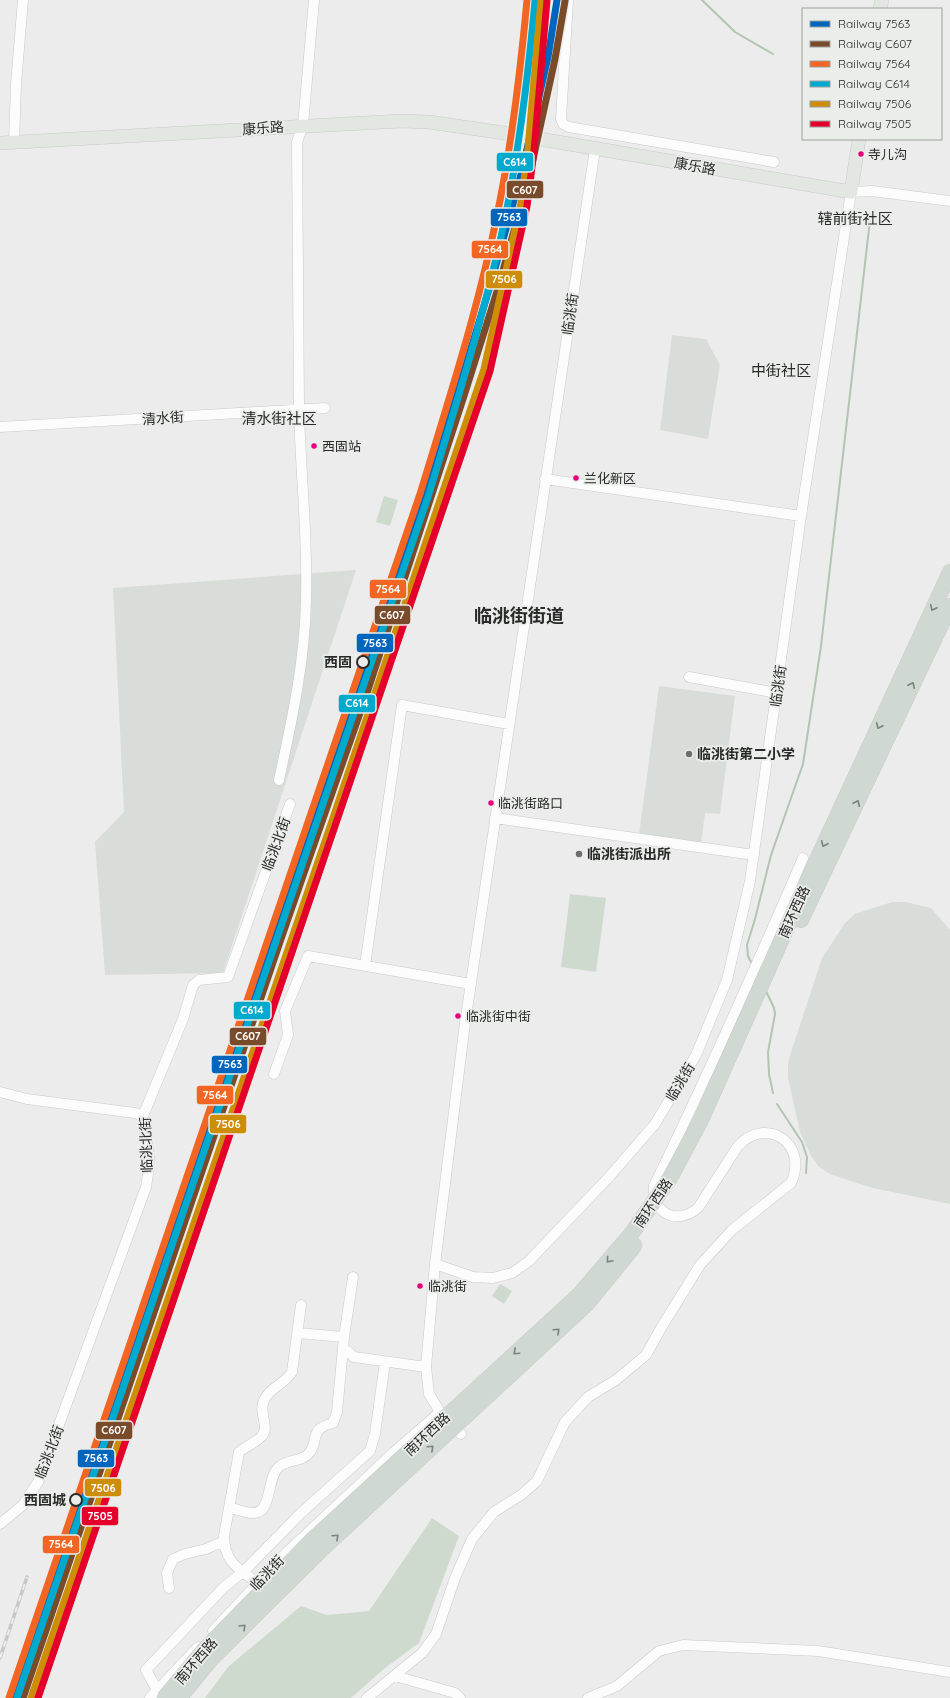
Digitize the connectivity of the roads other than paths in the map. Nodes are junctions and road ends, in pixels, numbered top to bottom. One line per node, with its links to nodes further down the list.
1 (22, 0): 8 (street)
2 (314, 0): 4 (street)
3 (568, 0): 11 (street)
4 (303, 125): 5 (main road, 康乐路); 8 (main road, 康乐路); 14 (street)
5 (525, 136)
6 (540, 139): 10 (main road, 康乐路)
7 (859, 140): 12 (main road)
8 (14, 142): 9 (main road, 康乐路)
9 (0, 143)
10 (595, 148): 12 (main road, 康乐路); 17 (street, 临洮街)
11 (774, 162)
12 (851, 192): 13 (street); 18 (street, 临洮街)
13 (950, 201)
14 (299, 408): 15 (street, 清水街); 16 (street, 清水街); 25 (street)
15 (325, 408)
16 (0, 427)
17 (546, 479): 18 (street); 24 (street, 临洮街)
18 (801, 516): 23 (street, 临洮街)
19 (950, 572): 21 (highway, 南环西路, one-way to 21)
20 (950, 606): 21 (highway, 南环西路)
21 (924, 644): 31 (highway, 南环西路)
22 (689, 677): 23 (street)
23 (777, 693): 28 (street, 临洮街)
24 (509, 724): 27 (street, 临洮街); 30 (street)
25 (279, 780)
26 (290, 804): 35 (street, 临洮北街)
27 (495, 818): 28 (street); 32 (street, 临洮街)
28 (754, 855): 36 (street, 临洮街)
29 (802, 858): 52 (street)
30 (365, 966): 32 (street); 33 (street)
31 (771, 974): 53 (highway, 南环西路, one-way to 53, bridge); 55 (highway, 南环西路, one-way to 31, bridge)
32 (471, 984): 36 (street, 临洮街)
33 (274, 1074)
34 (0, 1092): 35 (street)
35 (143, 1116): 46 (street, 临洮北街)
36 (435, 1264): 42 (street, 临洮街)
37 (353, 1277): 40 (street)
38 (301, 1305): 39 (street)
39 (298, 1333): 40 (street); 45 (street)
40 (344, 1342): 41 (street); 45 (street)
41 (385, 1362): 42 (street); 48 (street)
42 (426, 1367): 43 (street, 临洮街)
43 (440, 1412): 44 (street); 49 (street, 临洮街)
44 (461, 1434)
45 (230, 1508): 47 (street)
46 (0, 1524)
47 (224, 1541): 48 (street); 50 (street)
48 (243, 1572): 49 (street); 53 (street)
49 (257, 1583): 53 (street, 临洮街)
50 (169, 1588)
51 (950, 1672): 58 (street)
52 (395, 1676): 56 (street); 57 (street)
53 (161, 1694): 54 (street, 临洮街)
54 (150, 1698)
55 (179, 1698)
56 (367, 1698)
57 (460, 1698)
58 (588, 1698)

